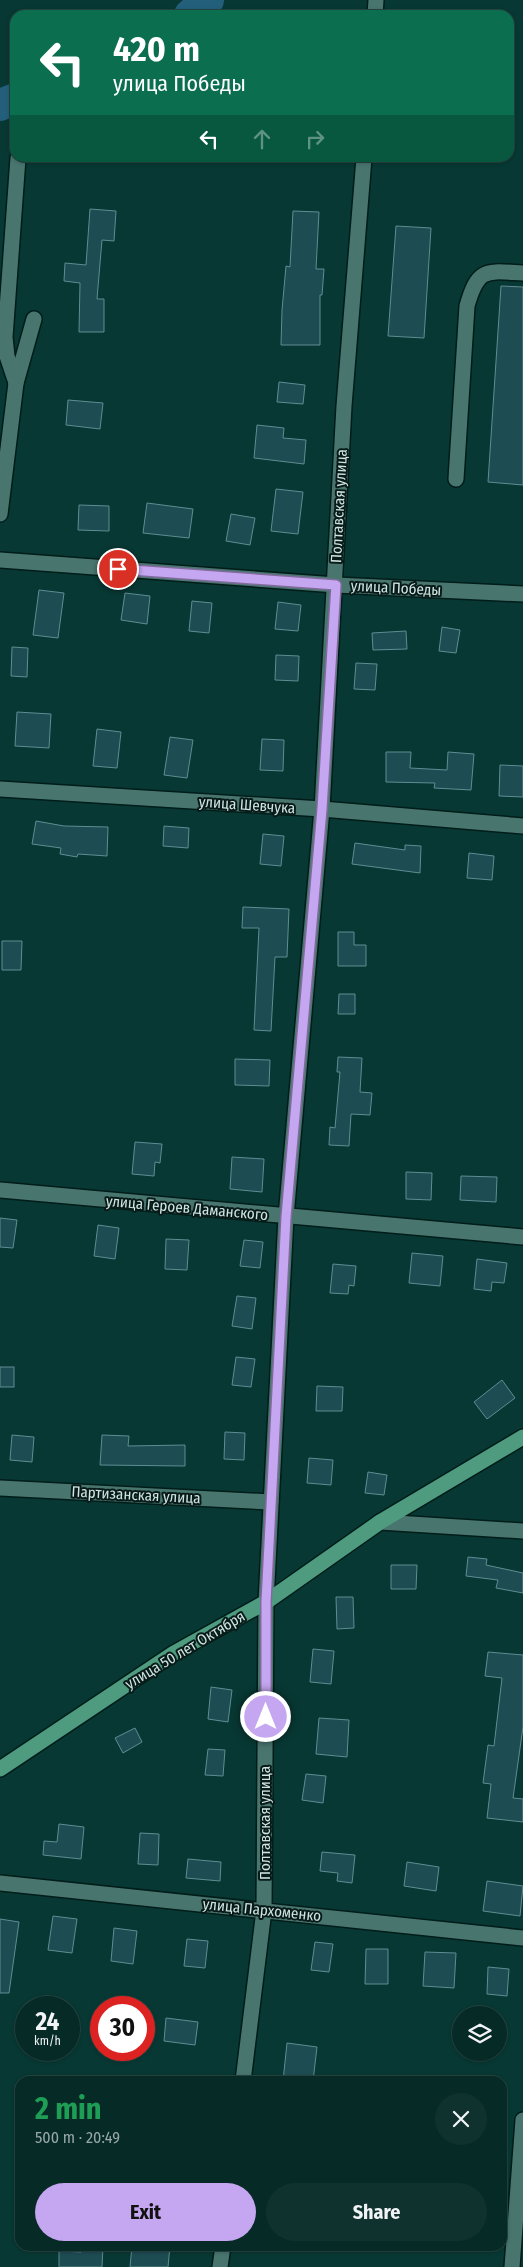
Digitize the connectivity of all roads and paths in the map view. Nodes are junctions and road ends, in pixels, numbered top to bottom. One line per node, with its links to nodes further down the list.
1 (18, 162): 5 (street)
2 (364, 162): 9 (street, Полтавская улица)
3 (523, 273): 6 (street)
4 (34, 319): 5 (street)
5 (16, 383): 7 (street)
6 (456, 479)
7 (0, 514)
8 (0, 560): 9 (street, улица Победы)
9 (336, 585): 10 (street, улица Победы); 12 (street, Полтавская улица)
10 (523, 594)
11 (0, 789): 12 (street, улица Шевчука)
12 (322, 809): 13 (street, улица Шевчука); 15 (street, Полтавская улица)
13 (523, 826)
14 (0, 1190): 15 (street, улица Героев Даманского)
15 (286, 1217): 16 (street, улица Героев Даманского); 19 (street, Полтавская улица)
16 (523, 1237)
17 (523, 1437): 20 (main road, улица 50 лет Октября)
18 (0, 1488): 19 (street, Партизанская улица)
19 (271, 1502): 22 (street, Полтавская улица)
20 (380, 1522): 21 (street); 22 (main road, улица 50 лет Октября)
21 (523, 1531)
22 (266, 1602): 23 (main road, улица 50 лет Октября); 25 (street, Полтавская улица)
23 (0, 1769)
24 (0, 1883): 25 (street, улица Пархоменко)
25 (264, 1910): 26 (street, улица Пархоменко); 27 (street, Полтавская улица)
26 (523, 1938)
27 (244, 2076)
28 (523, 2120): 31 (street)
29 (222, 2251): 30 (street)
30 (220, 2267)
31 (512, 2267)

